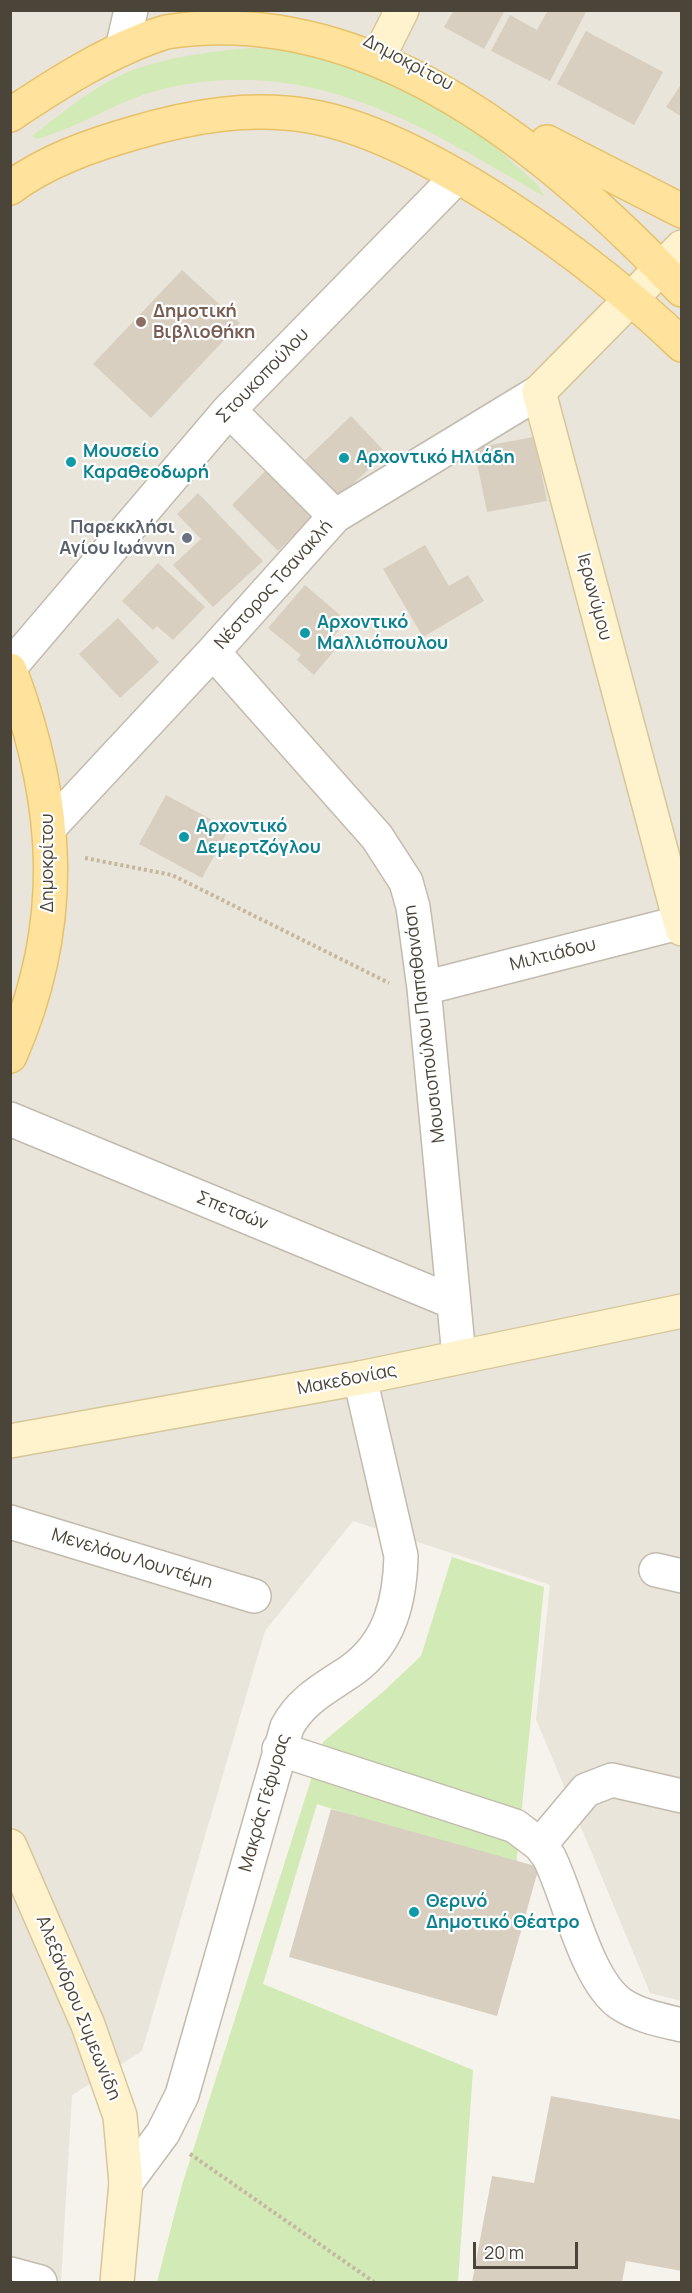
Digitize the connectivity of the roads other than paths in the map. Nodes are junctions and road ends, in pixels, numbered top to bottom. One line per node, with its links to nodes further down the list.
1 (402, 10): 4 (main road)
2 (235, 15): 3 (main road, Δημοκρίτου); 4 (main road, Δημοκρίτου)
3 (122, 24): 6 (main road, Δημοκρίτου)
4 (384, 46): 5 (main road, Δημοκρίτου)
5 (493, 114): 9 (main road); 10 (main road, Δημοκρίτου)
6 (10, 115)
7 (457, 177): 8 (main road); 11 (main road); 14 (street, Στουκοπούλου)
8 (10, 188)
9 (681, 211)
10 (675, 268): 11 (main road)
11 (631, 300): 12 (main road); 13 (main road)
12 (681, 345)
13 (539, 392): 15 (street, Νέστορος Τσανακλή); 19 (main road, Ιερωνύμου)
14 (229, 410): 15 (street); 17 (street, Στουκοπούλου)
15 (335, 516): 16 (street, Νέστορος Τσανακλή)
16 (213, 652): 18 (street, Νέστορος Τσανακλή); 20 (street, Μουσιοπούλου Παπαθανάση)
17 (10, 669): 18 (main road, Δημοκρίτου)
18 (51, 840): 21 (main road, Δημοκρίτου)
19 (681, 924): 20 (street, Μιλτιάδου)
20 (424, 988): 23 (street, Μουσιοπούλου Παπαθανάση)
21 (10, 1056)
22 (10, 1119): 23 (street, Σπετσών)
23 (453, 1302): 25 (street, Μουσιοπούλου Παπαθανάση)
24 (681, 1311): 25 (main road, Μακεδονίας)
25 (459, 1357): 26 (main road, Μακεδονίας)
26 (360, 1378): 27 (main road, Μακεδονίας); 30 (street, Μακράς Γέφυρας)
27 (10, 1441)
28 (10, 1522): 29 (street, Μενελάου Λουντέμη)
29 (254, 1596)
30 (279, 1749): 32 (street); 35 (street, Μακράς Γέφυρας)
31 (681, 1796): 32 (street)
32 (540, 1845): 34 (street)
33 (10, 1846): 35 (main road, Αλεξάνδρου Συμεωνίδη)
34 (681, 2025)
35 (126, 2184): 38 (main road, Αλεξάνδρου Συμεωνίδη)
36 (10, 2274): 37 (street)
37 (40, 2283)
38 (117, 2283)

